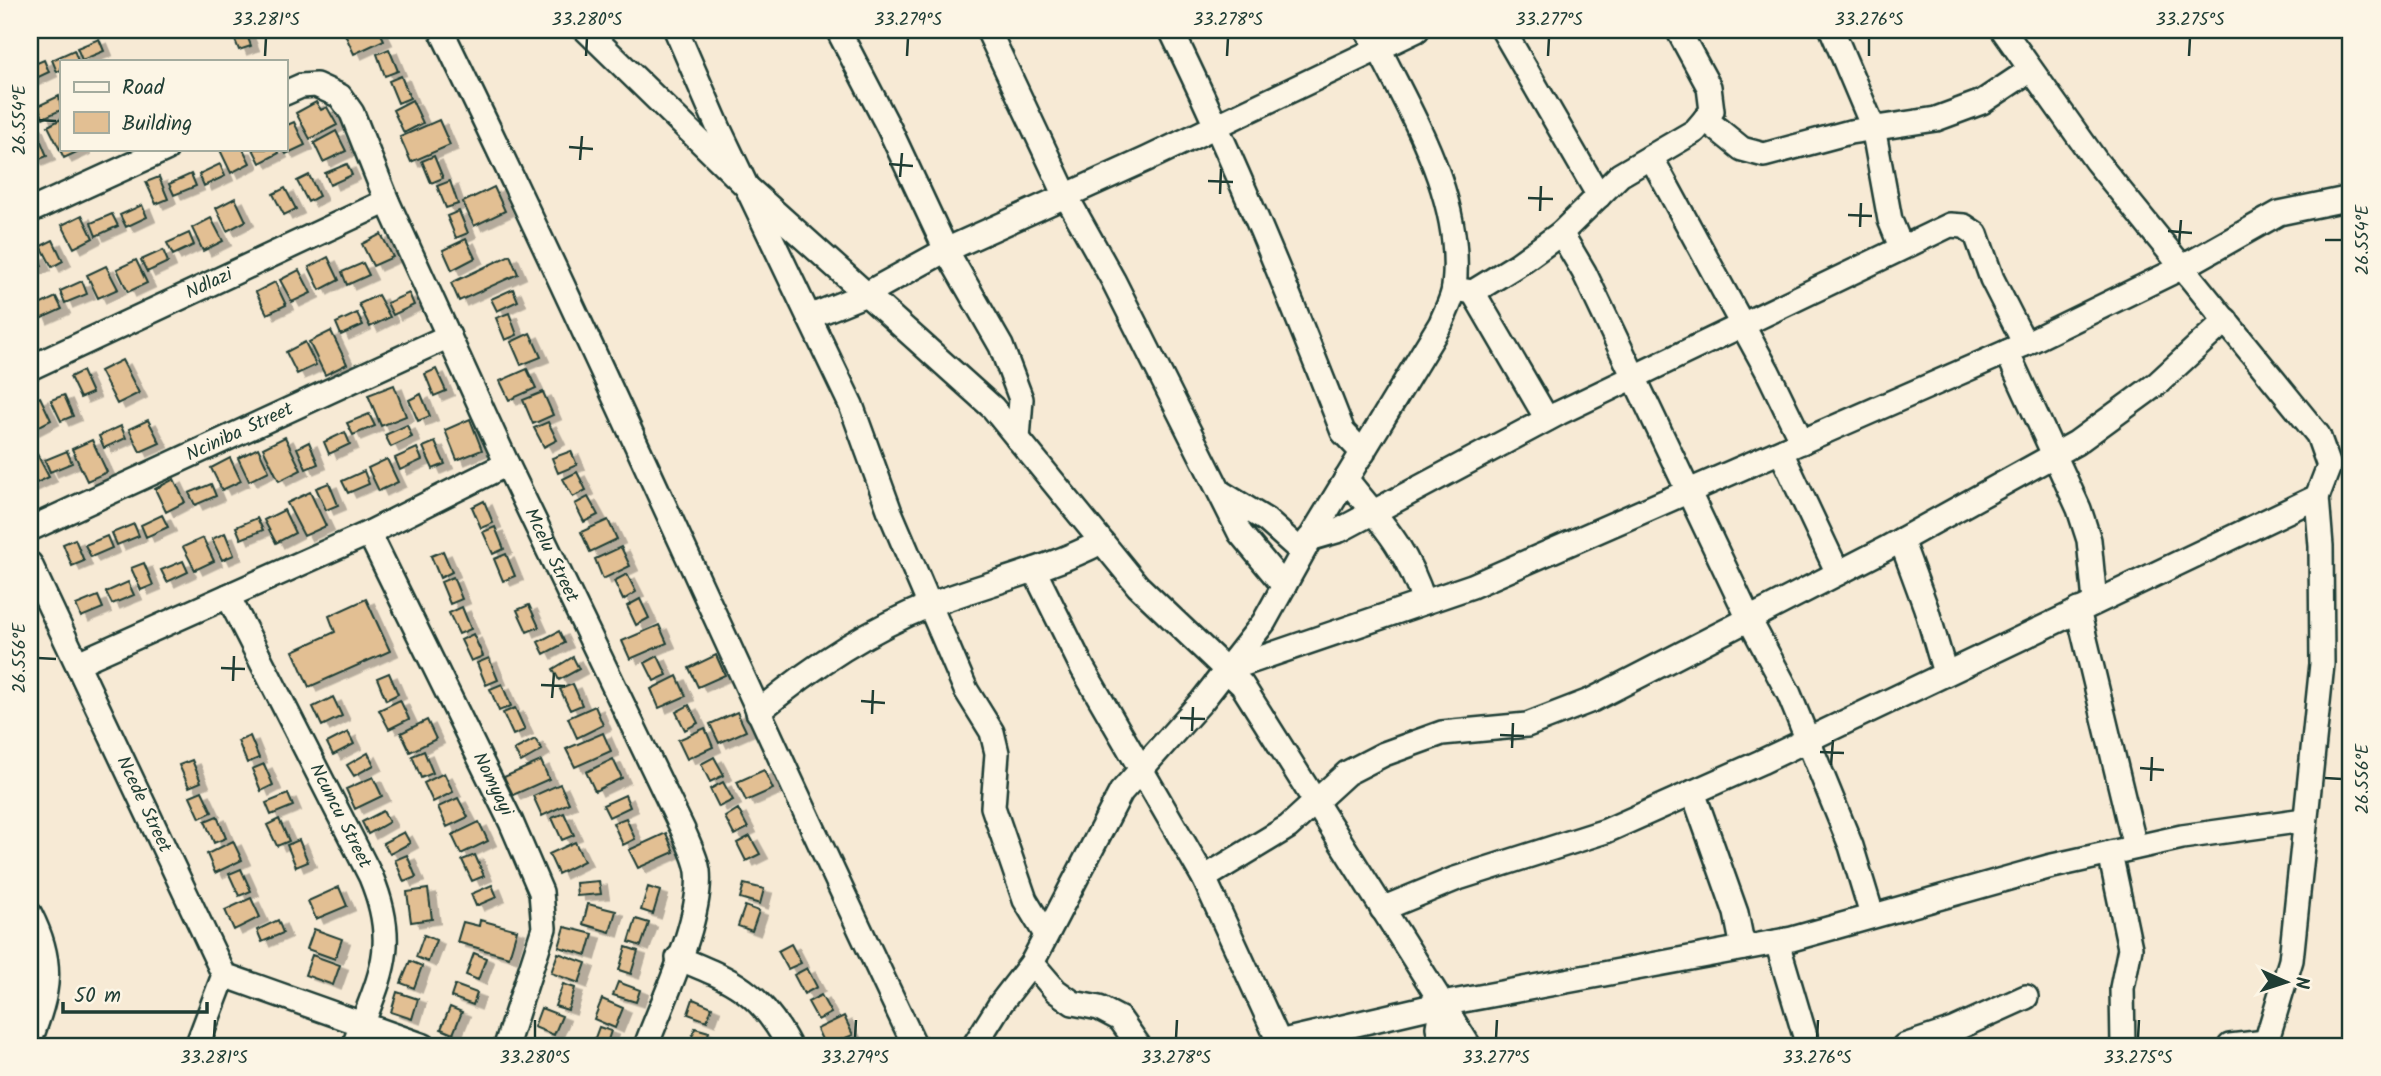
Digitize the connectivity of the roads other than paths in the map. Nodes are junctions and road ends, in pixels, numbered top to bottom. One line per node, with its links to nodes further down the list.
1 (442, 30): 68 (street)
2 (586, 30): 20 (street)
3 (676, 30): 20 (street)
4 (838, 30): 28 (street)
5 (988, 30): 21 (street)
6 (1171, 30): 16 (street)
7 (1417, 30): 12 (street)
8 (1503, 30): 22 (street)
9 (1678, 30): 15 (street)
10 (1832, 30): 17 (street)
11 (2003, 30): 13 (street)
12 (1372, 38): 16 (street); 30 (street)
13 (2030, 70): 17 (street); 29 (street)
14 (287, 92): 24 (street, Mcelu Street)
15 (1705, 120): 17 (street); 19 (street)
16 (1217, 126): 21 (street); 43 (street)
17 (1873, 128): 27 (street)
18 (164, 150): 25 (street)
19 (1651, 157): 22 (street); 34 (street)
20 (746, 186): 31 (street); 32 (street)
21 (1066, 196): 28 (street); 47 (street)
22 (1599, 196): 26 (street)
23 (2351, 198): 29 (street)
24 (387, 201): 35 (street, Mcelu Street); 37 (street, Ndlazi)
25 (30, 211)
26 (1561, 233): 30 (street); 38 (street)
27 (1901, 247): 34 (street); 36 (street)
28 (946, 250): 31 (street); 40 (street)
29 (2183, 267): 33 (street); 36 (street)
30 (1464, 291): 39 (street); 43 (street)
31 (866, 294): 32 (street); 40 (street)
32 (809, 317): 62 (street)
33 (2226, 320): 44 (street); 49 (street)
34 (1743, 327): 38 (street); 41 (street)
35 (449, 336): 45 (street, Mcelu Street); 51 (street, Nciniba Street)
36 (2016, 348): 41 (street); 44 (street)
37 (30, 368)
38 (1634, 375): 39 (street); 48 (street)
39 (1547, 419): 50 (street)
40 (1018, 439): 54 (street)
41 (1802, 442): 42 (street)
42 (1781, 452): 48 (street); 58 (street)
43 (1363, 453): 46 (street)
44 (2054, 455): 53 (street); 63 (street)
45 (507, 464): 52 (street); 83 (street, Mcelu Street)
46 (1346, 479): 50 (street); 55 (street)
47 (1220, 492): 55 (street); 59 (street)
48 (1691, 492): 61 (street); 64 (street)
49 (2317, 497): 63 (street); 73 (street)
50 (1372, 511): 55 (street); 61 (street)
51 (30, 529)
52 (369, 533): 60 (street); 94 (street, Nomyayi)
53 (1901, 540): 58 (street); 67 (street)
54 (1101, 542): 57 (street); 66 (street)
55 (1306, 546): 59 (street)
56 (30, 564): 65 (street, Ncede Street)
57 (1034, 570): 62 (street); 70 (street)
58 (1838, 573): 64 (street)
59 (1284, 586): 66 (street)
60 (228, 596): 65 (street); 88 (street, Ncuncu Street)
61 (1424, 602): 66 (street)
62 (929, 606): 68 (street); 80 (street)
63 (2086, 606): 67 (street); 74 (street)
64 (1749, 619): 69 (street); 72 (street)
65 (78, 663): 85 (street, Ncede Street)
66 (1226, 670): 70 (street); 72 (street)
67 (1945, 673): 69 (street)
68 (758, 712): 97 (street)
69 (1807, 739): 71 (street); 79 (street)
70 (1140, 769): 76 (street); 80 (street)
71 (1693, 792): 77 (street); 82 (street)
72 (1317, 802): 76 (street); 77 (street)
73 (2304, 820): 74 (street); 91 (street)
74 (2134, 847): 75 (street)
75 (2110, 853): 79 (street); 104 (street)
76 (1204, 878): 90 (street)
77 (1382, 909): 87 (street)
78 (30, 915): 89 (street)
79 (1872, 915): 81 (street)
80 (1045, 933): 84 (street)
81 (1777, 942): 82 (street); 102 (street)
82 (1743, 948): 87 (street)
83 (678, 958): 95 (street, Mcelu Street); 96 (street)
84 (1032, 963): 98 (street); 99 (street)
85 (224, 975): 88 (street); 92 (street)
86 (2026, 997): 103 (street)
87 (1442, 1004): 90 (street); 100 (street); 101 (street)
88 (358, 1035): 93 (street)
89 (30, 1040)
90 (1280, 1044)
91 (2265, 1044): 105 (street)
92 (197, 1046)
93 (424, 1046)
94 (506, 1046)
95 (646, 1046)
96 (789, 1046)
97 (915, 1046)
98 (974, 1046)
99 (1139, 1046)
100 (1442, 1046)
101 (1469, 1046)
102 (1808, 1046)
103 (1904, 1046)
104 (2123, 1046)
105 (2231, 1046)

